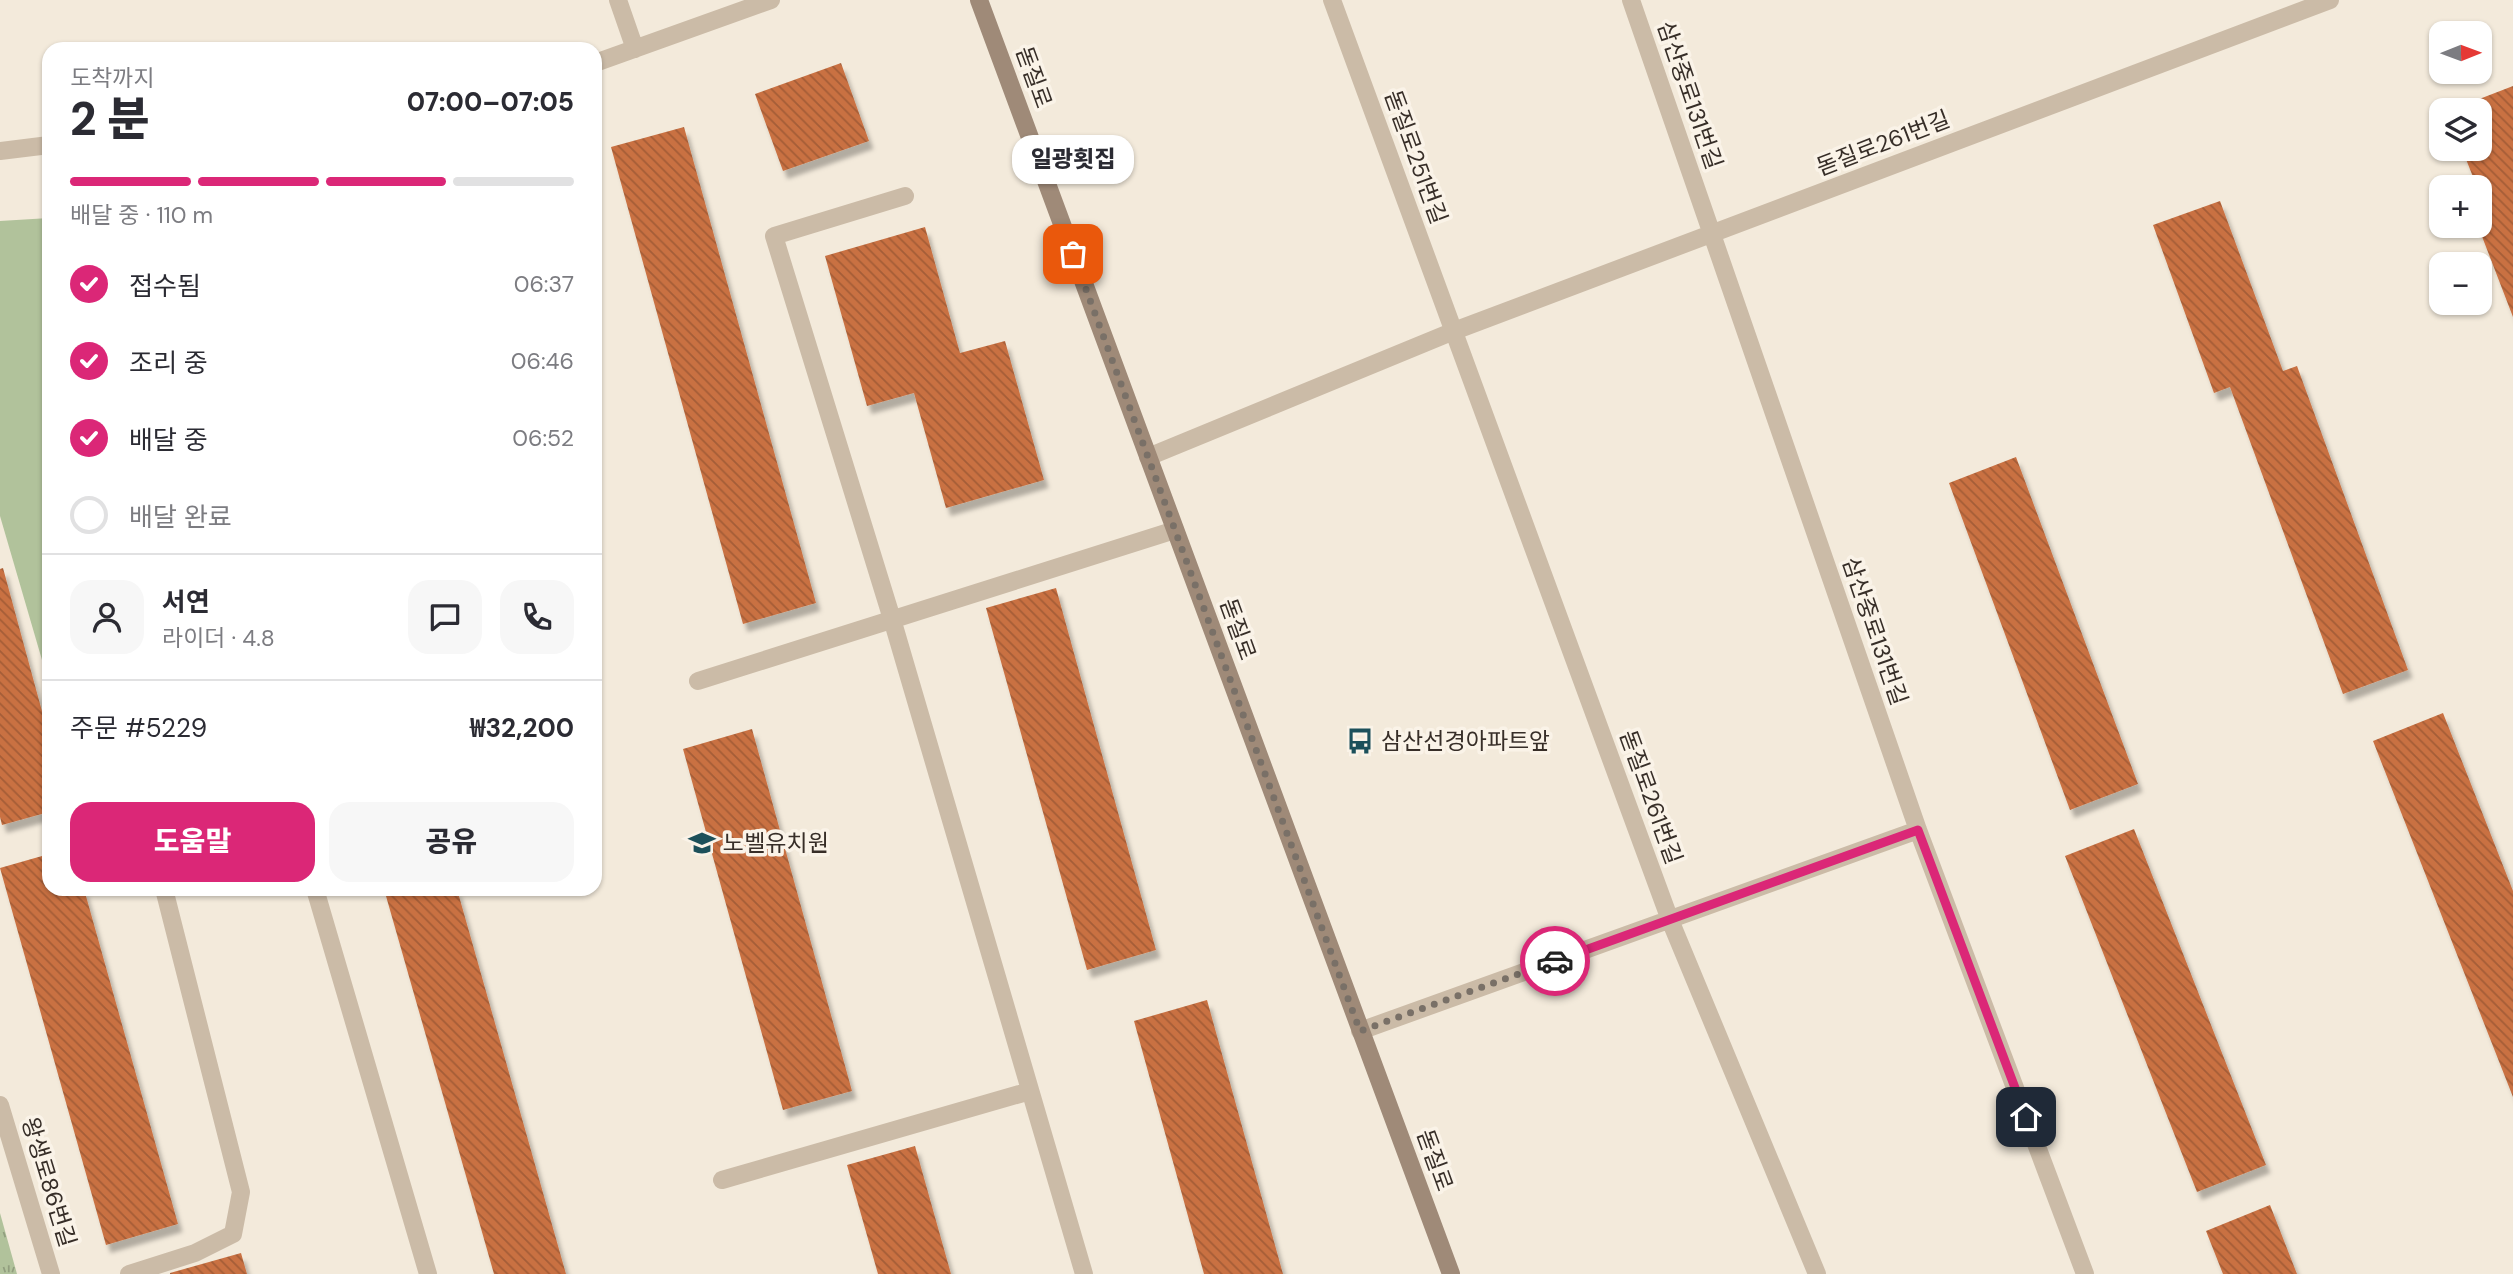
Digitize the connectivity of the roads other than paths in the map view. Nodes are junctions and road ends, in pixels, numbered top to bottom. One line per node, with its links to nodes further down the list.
1 (618, 0): 7 (street)
2 (771, 0): 7 (street)
3 (979, 0): 14 (main road, 돋질로)
4 (1332, 0): 13 (street, 돋질로251번길)
5 (1631, 0): 12 (street, 삼산중로131번길)
6 (2330, 0): 12 (street, 돋질로261번길)
7 (635, 49): 8 (street)
8 (602, 61)
9 (42, 146): 10 (street)
10 (0, 151)
11 (905, 196): 16 (street)
12 (1712, 234): 13 (street, 돋질로261번길); 18 (street, 삼산중로131번길)
13 (1454, 331): 14 (street, 돋질로261번길); 21 (street, 돋질로261번길)
14 (1148, 457): 15 (main road, 돋질로)
15 (1175, 530): 16 (street); 22 (main road, 돋질로)
16 (892, 620): 17 (street); 23 (street)
17 (698, 681)
18 (1918, 830): 21 (street); 32 (street, 삼산중로131번길)
19 (166, 896): 27 (street)
20 (317, 896): 28 (street)
21 (1670, 920): 22 (street); 31 (street, 돋질로261번길)
22 (1360, 1031): 30 (main road, 돋질로)
23 (1030, 1091): 25 (street); 29 (street)
24 (0, 1105): 26 (street, 왕생로86번길)
25 (722, 1180)
26 (51, 1274)
27 (129, 1274)
28 (428, 1274)
29 (1084, 1274)
30 (1451, 1274)
31 (1817, 1274)
32 (2085, 1274)

